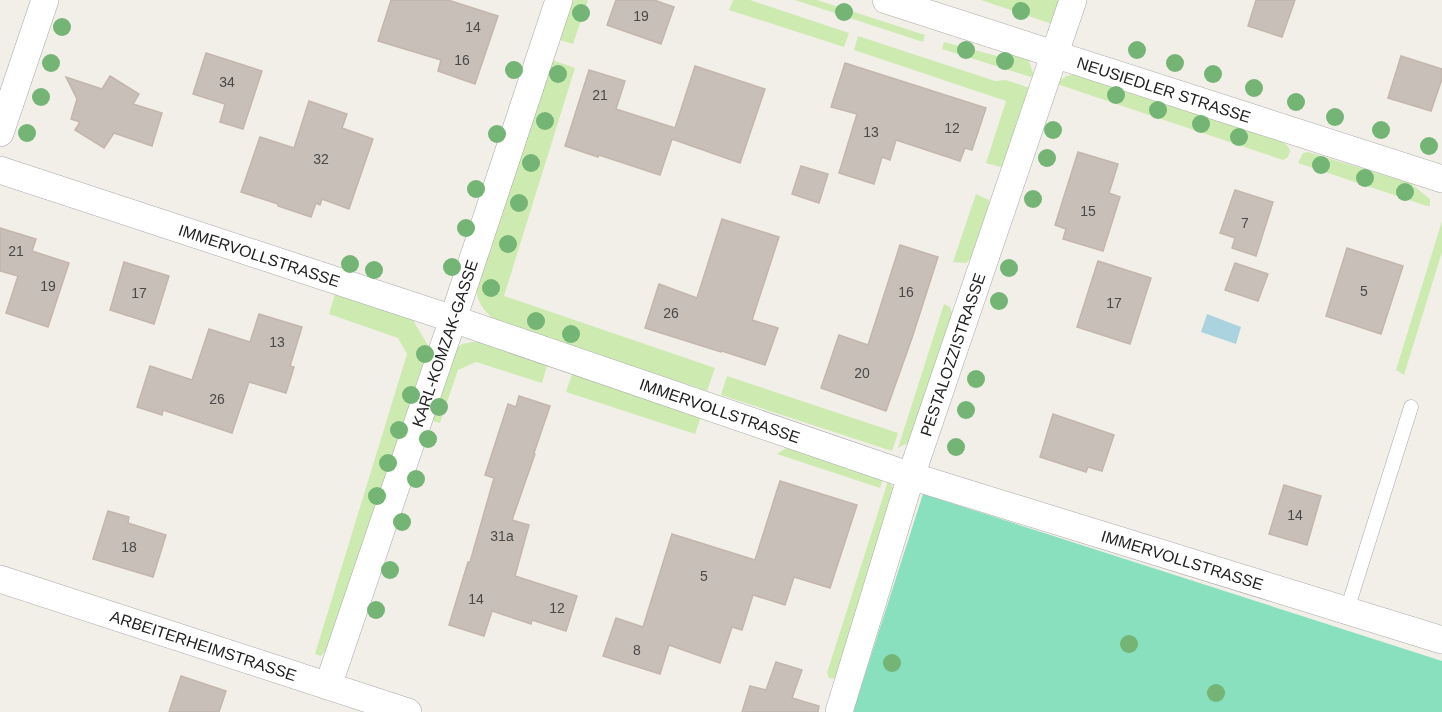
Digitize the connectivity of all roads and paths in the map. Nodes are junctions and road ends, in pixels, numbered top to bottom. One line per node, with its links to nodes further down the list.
1 (45, 0): 6 (street)
2 (558, 0): 9 (street, KARL-KOMZAK-GASSE)
3 (886, 0): 5 (street, NEUSIEDLER STRASSE)
4 (1073, 0): 5 (street, PESTALOZZISTRASSE)
5 (1055, 55): 8 (street, NEUSIEDLER STRASSE); 11 (street, PESTALOZZISTRASSE)
6 (0, 134)
7 (0, 170): 9 (street, IMMERVOLLSTRASSE)
8 (1442, 179)
9 (453, 319): 11 (street, IMMERVOLLSTRASSE); 15 (street, KARL-KOMZAK-GASSE)
10 (1411, 407): 13 (lane)
11 (911, 476): 13 (street, IMMERVOLLSTRASSE); 17 (street, PESTALOZZISTRASSE)
12 (0, 579): 15 (street, ARBEITERHEIMSTRASSE)
13 (1347, 610): 14 (street, IMMERVOLLSTRASSE)
14 (1442, 640)
15 (328, 686): 16 (street, ARBEITERHEIMSTRASSE)
16 (408, 712)
17 (839, 712)

